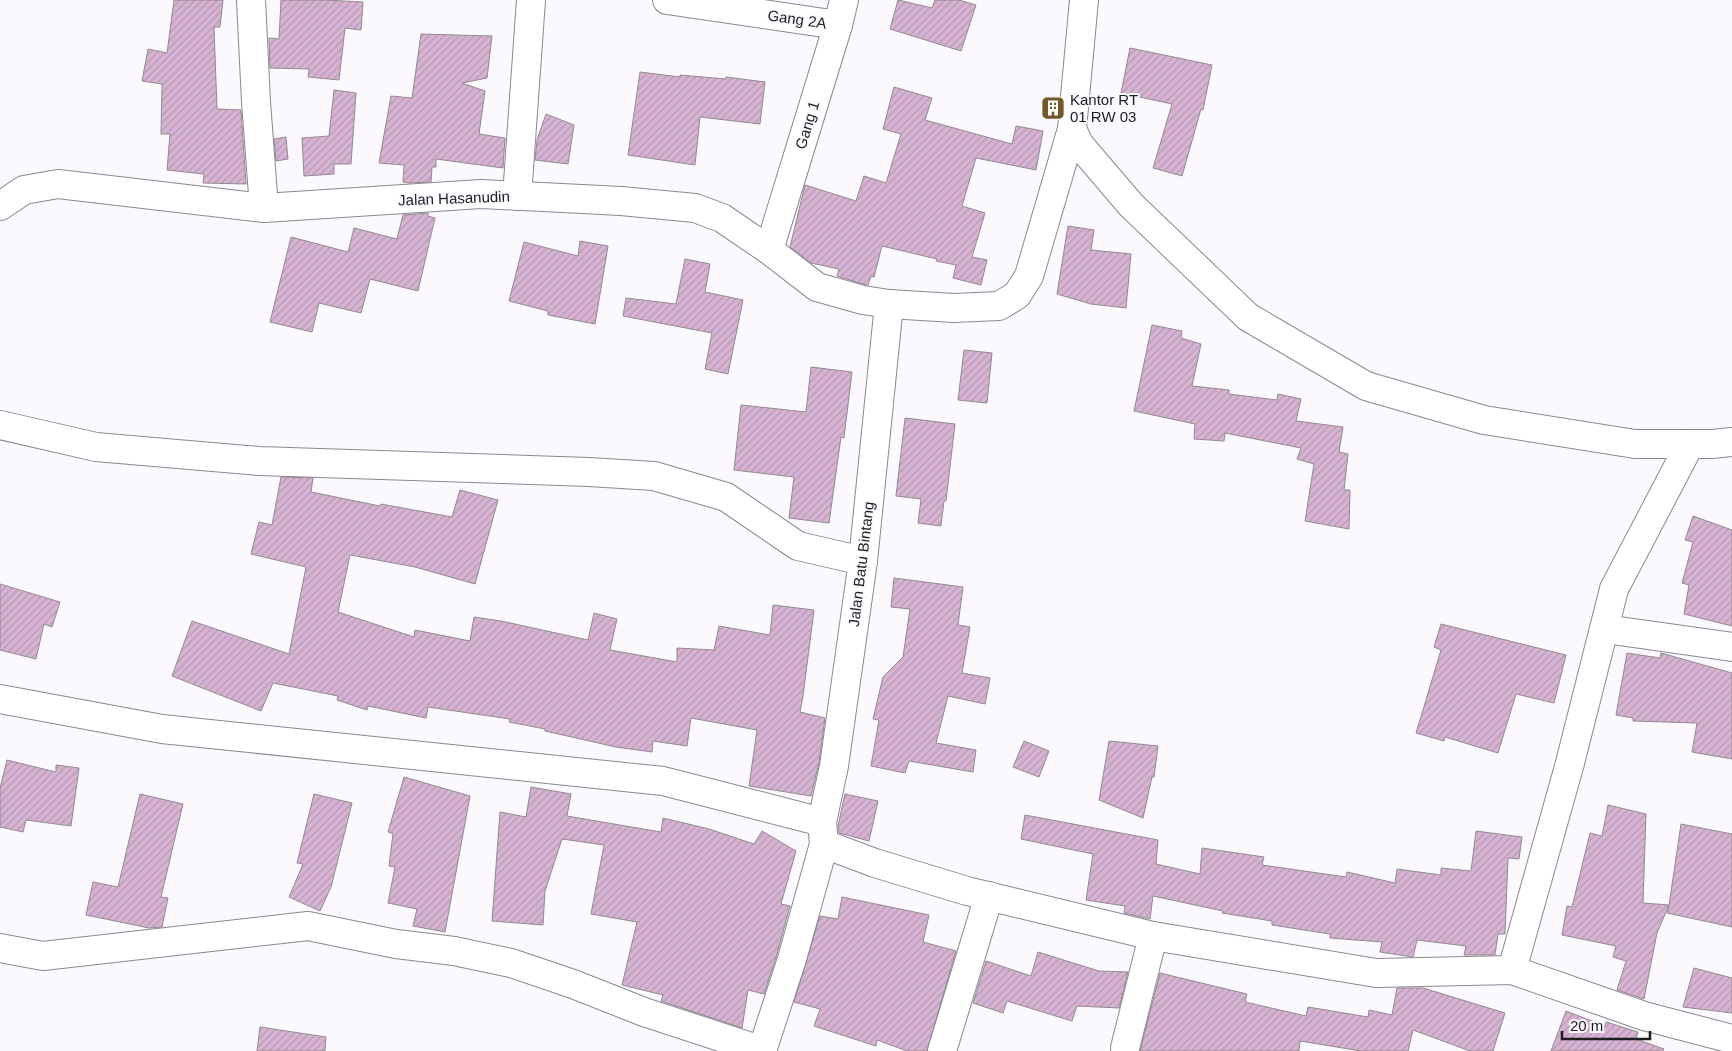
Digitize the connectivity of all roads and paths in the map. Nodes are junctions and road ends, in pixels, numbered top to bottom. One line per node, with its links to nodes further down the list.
1 (251, 0): 9 (street)
2 (532, 0): 7 (street)
3 (667, 0): 5 (street, Gang 2A)
4 (1084, 0): 6 (street, Jalan Hasanudin)
5 (841, 12): 10 (street, Gang 1)
6 (1072, 129): 11 (street, Jalan Hasanudin); 14 (street)
7 (517, 196): 9 (street, Jalan Hasanudin); 10 (street, Jalan Hasanudin)
8 (0, 206): 9 (street, Jalan Hasanudin)
9 (264, 208)
10 (769, 250): 11 (street, Jalan Hasanudin)
11 (888, 304): 15 (street, Jalan Batu Bintang)
12 (0, 425): 15 (street)
13 (1732, 442): 14 (street)
14 (1690, 444): 16 (street)
15 (863, 561): 19 (street, Jalan Batu Bintang)
16 (1605, 629): 17 (street); 23 (street)
17 (1732, 647)
18 (0, 699): 19 (street)
19 (823, 833): 20 (street); 26 (street, Jalan Batu Bintang)
20 (990, 896): 21 (street); 27 (street)
21 (1153, 936): 23 (street); 25 (street)
22 (0, 948): 26 (street)
23 (1512, 970): 24 (street)
24 (1732, 1039)
25 (1124, 1048)
26 (762, 1051)
27 (942, 1051)

